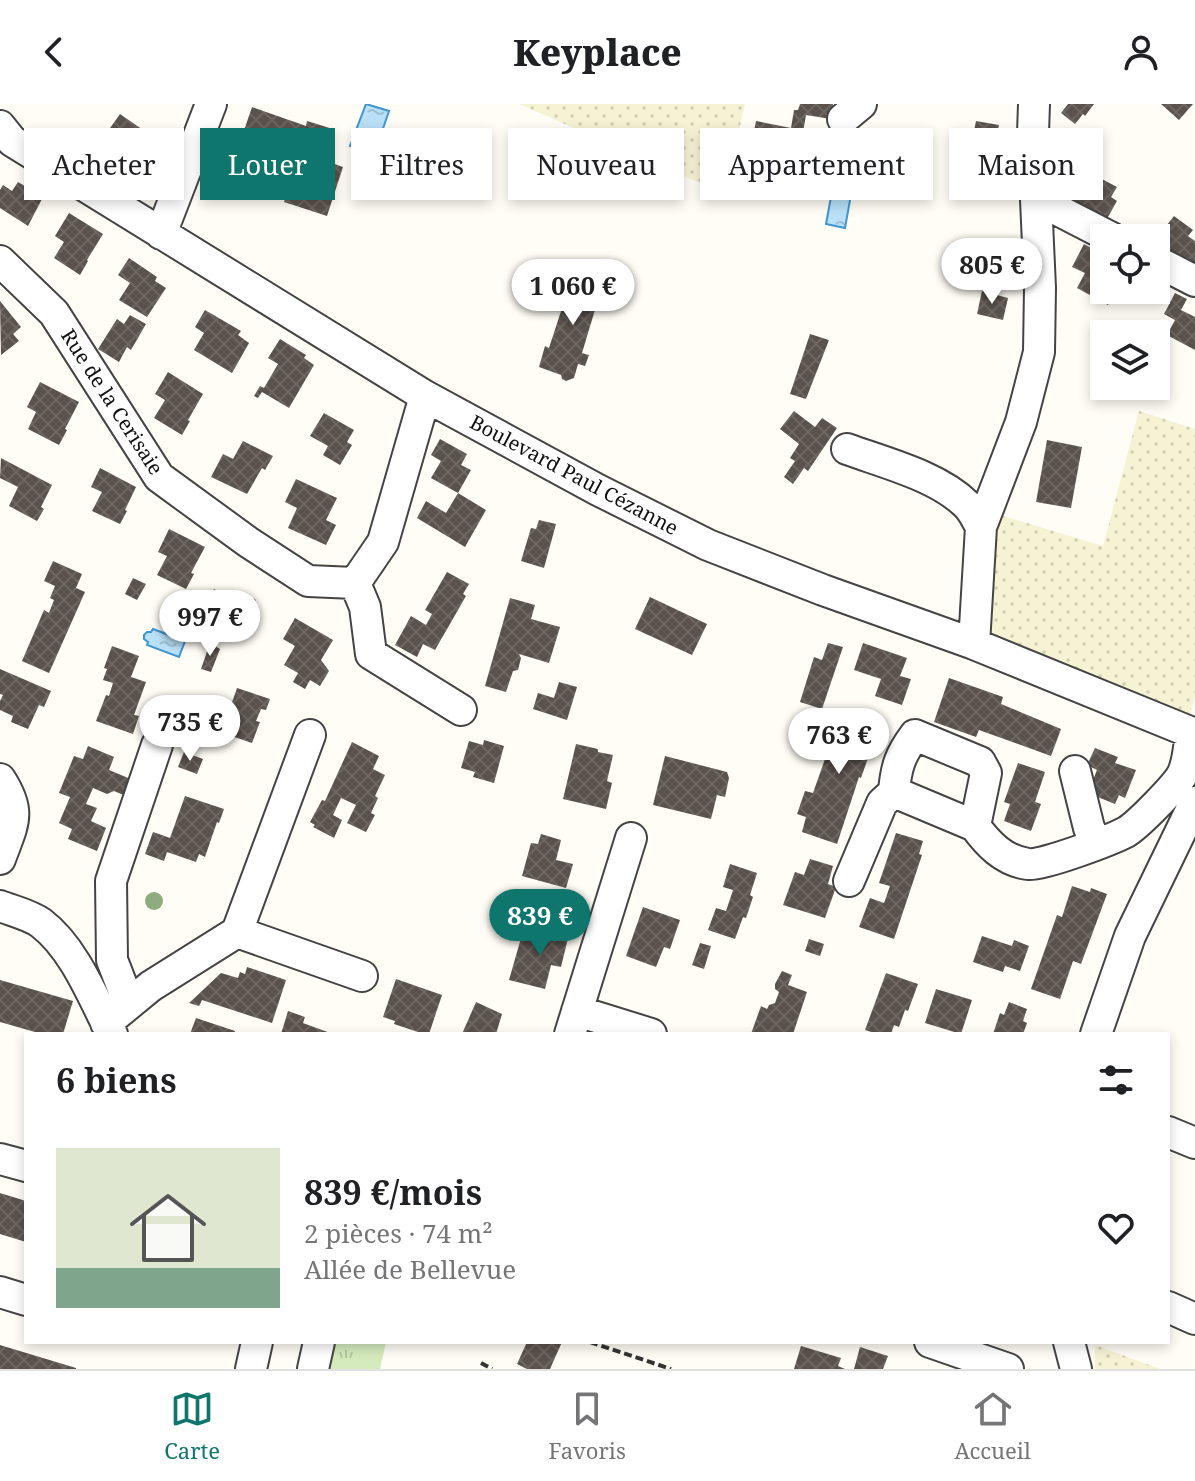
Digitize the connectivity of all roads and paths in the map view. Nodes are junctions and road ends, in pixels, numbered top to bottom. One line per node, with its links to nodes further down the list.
1 (211, 104): 6 (street)
2 (1034, 104): 4 (street)
3 (0, 126): 6 (street, Boulevard Paul Cézanne)
4 (1037, 206): 5 (street); 12 (street)
5 (1090, 227)
6 (161, 234): 10 (street, Boulevard Paul Cézanne)
7 (0, 261): 13 (street, Rue de la Cerisaie)
8 (1170, 268): 9 (street)
9 (1195, 281)
10 (425, 396): 13 (street); 14 (street, Boulevard Paul Cézanne)
11 (847, 449): 12 (street)
12 (981, 527): 14 (street)
13 (355, 583): 15 (street)
14 (974, 644): 16 (street, Boulevard Paul Cézanne)
15 (461, 710)
16 (1193, 734): 25 (street)
17 (310, 735): 29 (street)
18 (157, 745): 31 (street)
19 (1075, 771): 25 (street)
20 (0, 779): 26 (street)
21 (894, 792): 23 (street); 23 (street); 27 (street)
22 (1195, 802): 34 (street)
23 (975, 826): 25 (street)
24 (631, 838): 32 (street)
25 (1097, 844)
26 (0, 859)
27 (849, 881)
28 (0, 906): 31 (street)
29 (237, 932): 30 (street); 31 (street)
30 (362, 976)
31 (116, 1021)
32 (574, 1023): 33 (street)
33 (637, 1032)
34 (1097, 1032)
35 (1170, 1133): 36 (street)
36 (1195, 1143)
37 (0, 1159): 38 (street)
38 (24, 1165)
39 (0, 1292): 40 (street)
40 (24, 1299)
41 (257, 1344): 47 (street)
42 (319, 1344): 48 (street)
43 (596, 1344): 50 (path)
44 (936, 1344): 51 (street)
45 (1070, 1344): 52 (street)
46 (481, 1363): 49 (path)
47 (251, 1369)
48 (313, 1369)
49 (492, 1369)
50 (671, 1369)
51 (1008, 1369)
52 (1076, 1369)

